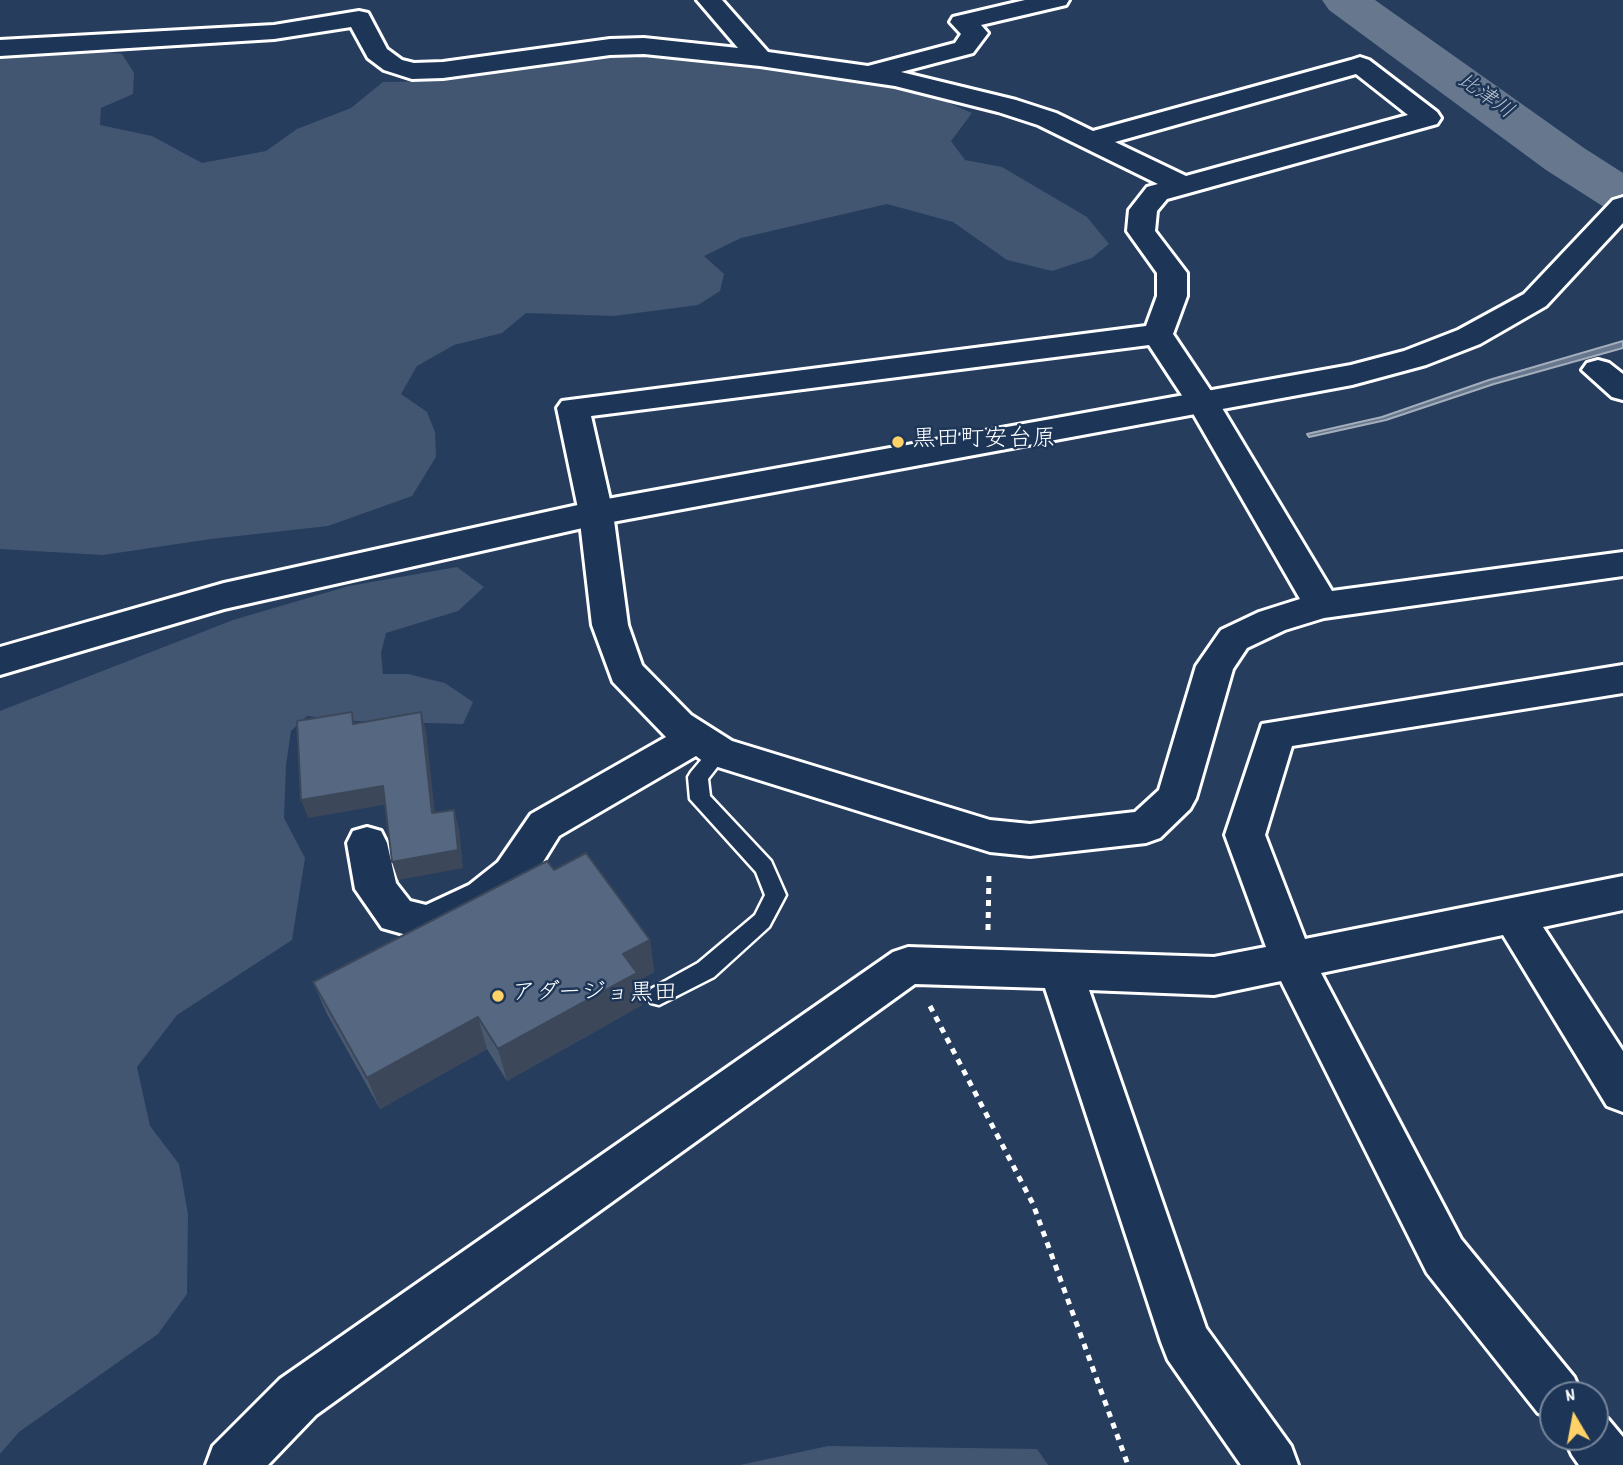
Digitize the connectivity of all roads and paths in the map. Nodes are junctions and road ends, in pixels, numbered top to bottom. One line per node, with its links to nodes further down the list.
1 (709, 0): 5 (street)
2 (1057, 0): 6 (street)
3 (367, 9): 4 (street); 5 (street)
4 (0, 48)
5 (760, 58): 6 (street)
6 (866, 74): 7 (street)
7 (1093, 140): 8 (street); 8 (street)
8 (1181, 186): 10 (street)
9 (1622, 207): 13 (street)
10 (1158, 334): 13 (street); 14 (street)
11 (1598, 370): 12 (street)
12 (1623, 390)
13 (1203, 403): 14 (street); 16 (street)
14 (596, 513): 17 (street); 19 (street)
15 (1623, 564): 16 (street)
16 (1322, 605): 20 (street)
17 (0, 660)
18 (1621, 683): 24 (street)
19 (708, 745): 20 (street); 21 (street); 28 (lane)
20 (990, 836): 26 (path)
21 (367, 843)
22 (1623, 893): 23 (street)
23 (1513, 915): 24 (street); 29 (street)
24 (1292, 960): 27 (street); 30 (street)
25 (908, 965): 26 (street); 32 (street); 33 (path)
26 (987, 968): 27 (street)
27 (1061, 970): 34 (street)
28 (659, 996)
29 (1623, 1091)
30 (1545, 1381)
31 (1601, 1451): 35 (street)
32 (232, 1465)
33 (1128, 1465)
34 (1272, 1465)
35 (1612, 1465)

